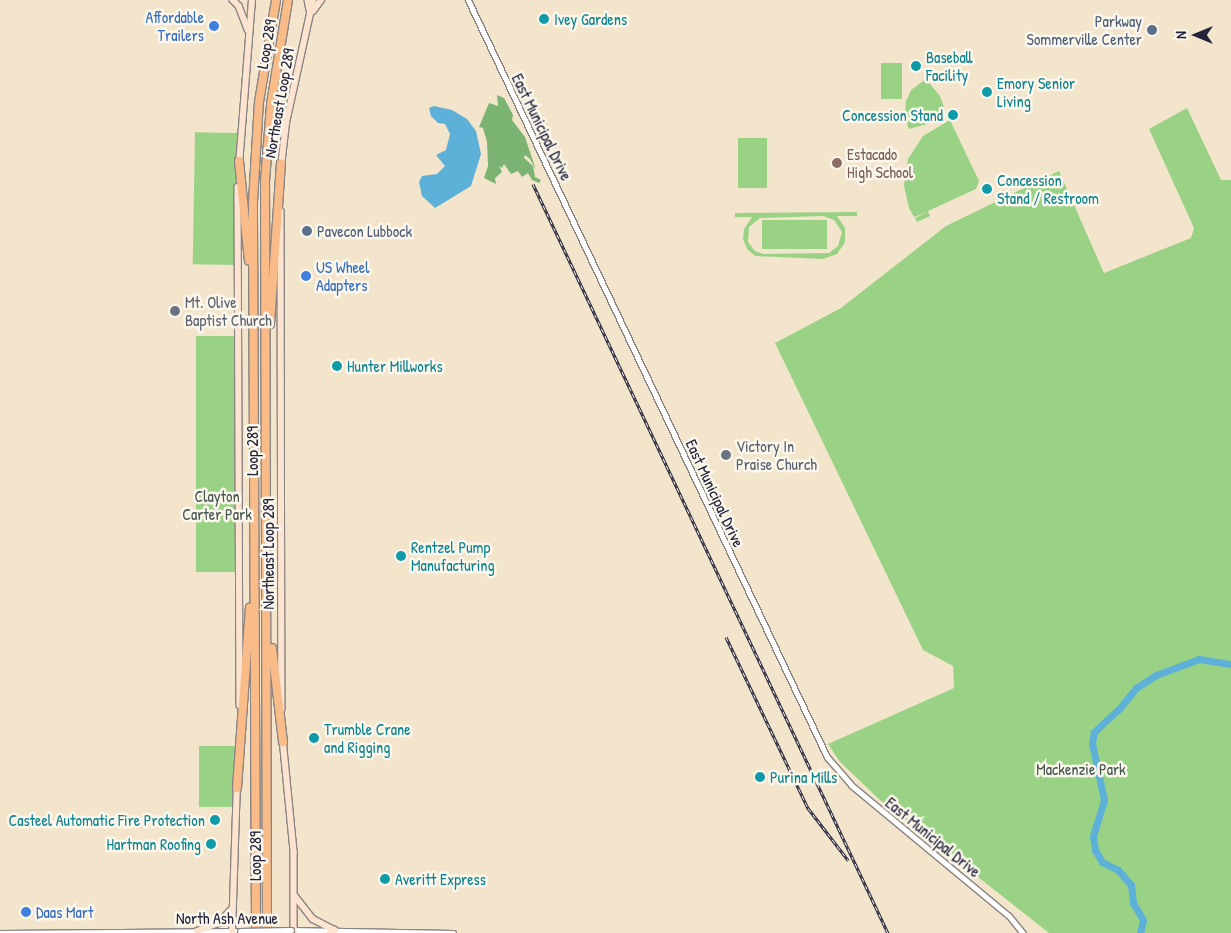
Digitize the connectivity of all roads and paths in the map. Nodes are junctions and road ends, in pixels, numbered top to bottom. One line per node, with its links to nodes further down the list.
1 (233, 0): 10 (main road)
2 (252, 0): 10 (main road, Northeast Loop 289)
3 (308, 0): 9 (main road)
4 (314, 0): 9 (main road, Northeast Loop 289)
5 (321, 0): 9 (main road)
6 (468, 0): 29 (street, East Municipal Drive)
7 (275, 2): 14 (highway, Loop 289)
8 (288, 2): 13 (highway, Loop 289)
9 (310, 15): 12 (main road, Northeast Loop 289)
10 (249, 39): 11 (main road, Northeast Loop 289)
11 (239, 161): 14 (highway); 18 (main road, Northeast Loop 289)
12 (281, 163): 13 (highway); 17 (main road, Northeast Loop 289)
13 (266, 373): 15 (highway, Loop 289)
14 (254, 378): 16 (highway, Loop 289)
15 (266, 510): 17 (highway); 27 (highway, Loop 289)
16 (254, 528): 18 (highway); 26 (highway, Loop 289)
17 (282, 742): 19 (main road, Northeast Loop 289)
18 (237, 788): 20 (main road, Northeast Loop 289)
19 (294, 894): 21 (main road, Northeast Loop 289); 24 (main road)
20 (232, 908): 22 (main road); 23 (main road, Northeast Loop 289)
21 (293, 931): 23 (street, North Ash Avenue, bridge); 24 (street, North Ash Avenue)
22 (200, 932): 23 (street, North Ash Avenue); 25 (street, North Ash Avenue)
23 (232, 932)
24 (333, 932): 28 (street, North Ash Avenue)
25 (0, 933)
26 (256, 933)
27 (267, 933)
28 (453, 933)
29 (1023, 933)

